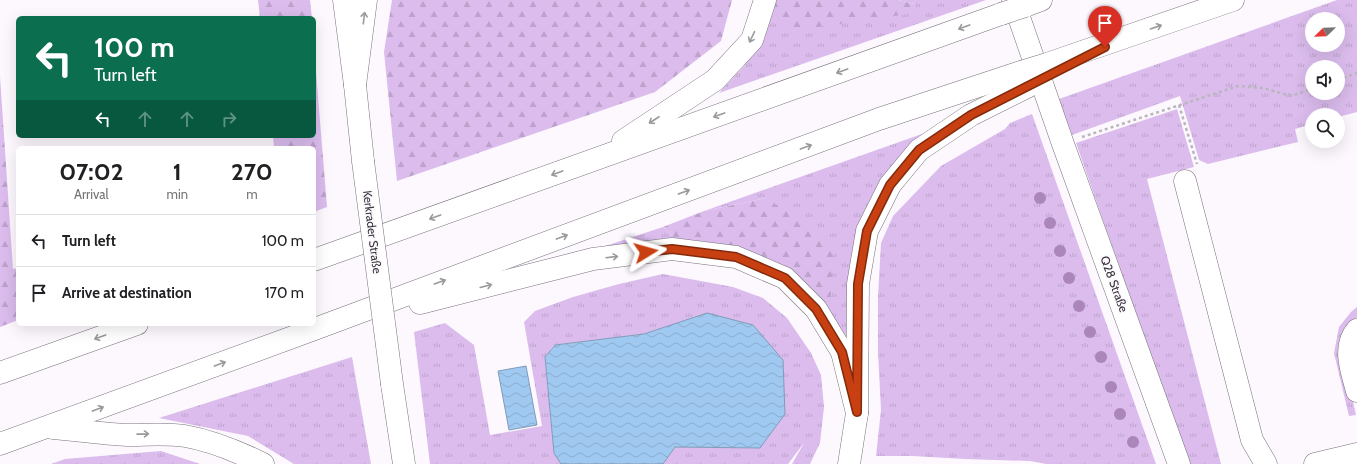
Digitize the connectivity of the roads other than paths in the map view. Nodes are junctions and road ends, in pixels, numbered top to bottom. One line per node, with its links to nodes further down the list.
1 (344, 0): 7 (main road, Kerkrader Straße)
2 (366, 0): 7 (main road, one-way to 2)
3 (765, 0): 8 (main road, one-way to 8)
4 (1233, 0): 6 (main road, one-way to 4)
5 (1020, 5): 8 (main road, one-way to 8); 23 (main road, Q28 Straße)
6 (1024, 79): 12 (main road, one-way to 6); 16 (main road)
7 (355, 85): 21 (main road, Kerkrader Straße, bridge)
8 (594, 160): 10 (main road, one-way to 10)
9 (1185, 181): 24 (main road)
10 (316, 259)
11 (131, 326): 14 (main road, one-way to 14)
12 (312, 330): 16 (main road, one-way to 16); 17 (main road, one-way to 12)
13 (1357, 330): 15 (main road)
14 (3, 372)
15 (1357, 391)
16 (857, 412): 22 (main road)
17 (48, 428): 18 (main road); 20 (main road, one-way to 20)
18 (6, 442)
19 (1357, 454): 25 (main road)
20 (263, 464)
21 (404, 464)
22 (849, 464)
23 (1179, 464)
24 (1266, 464)
25 (1315, 464)

